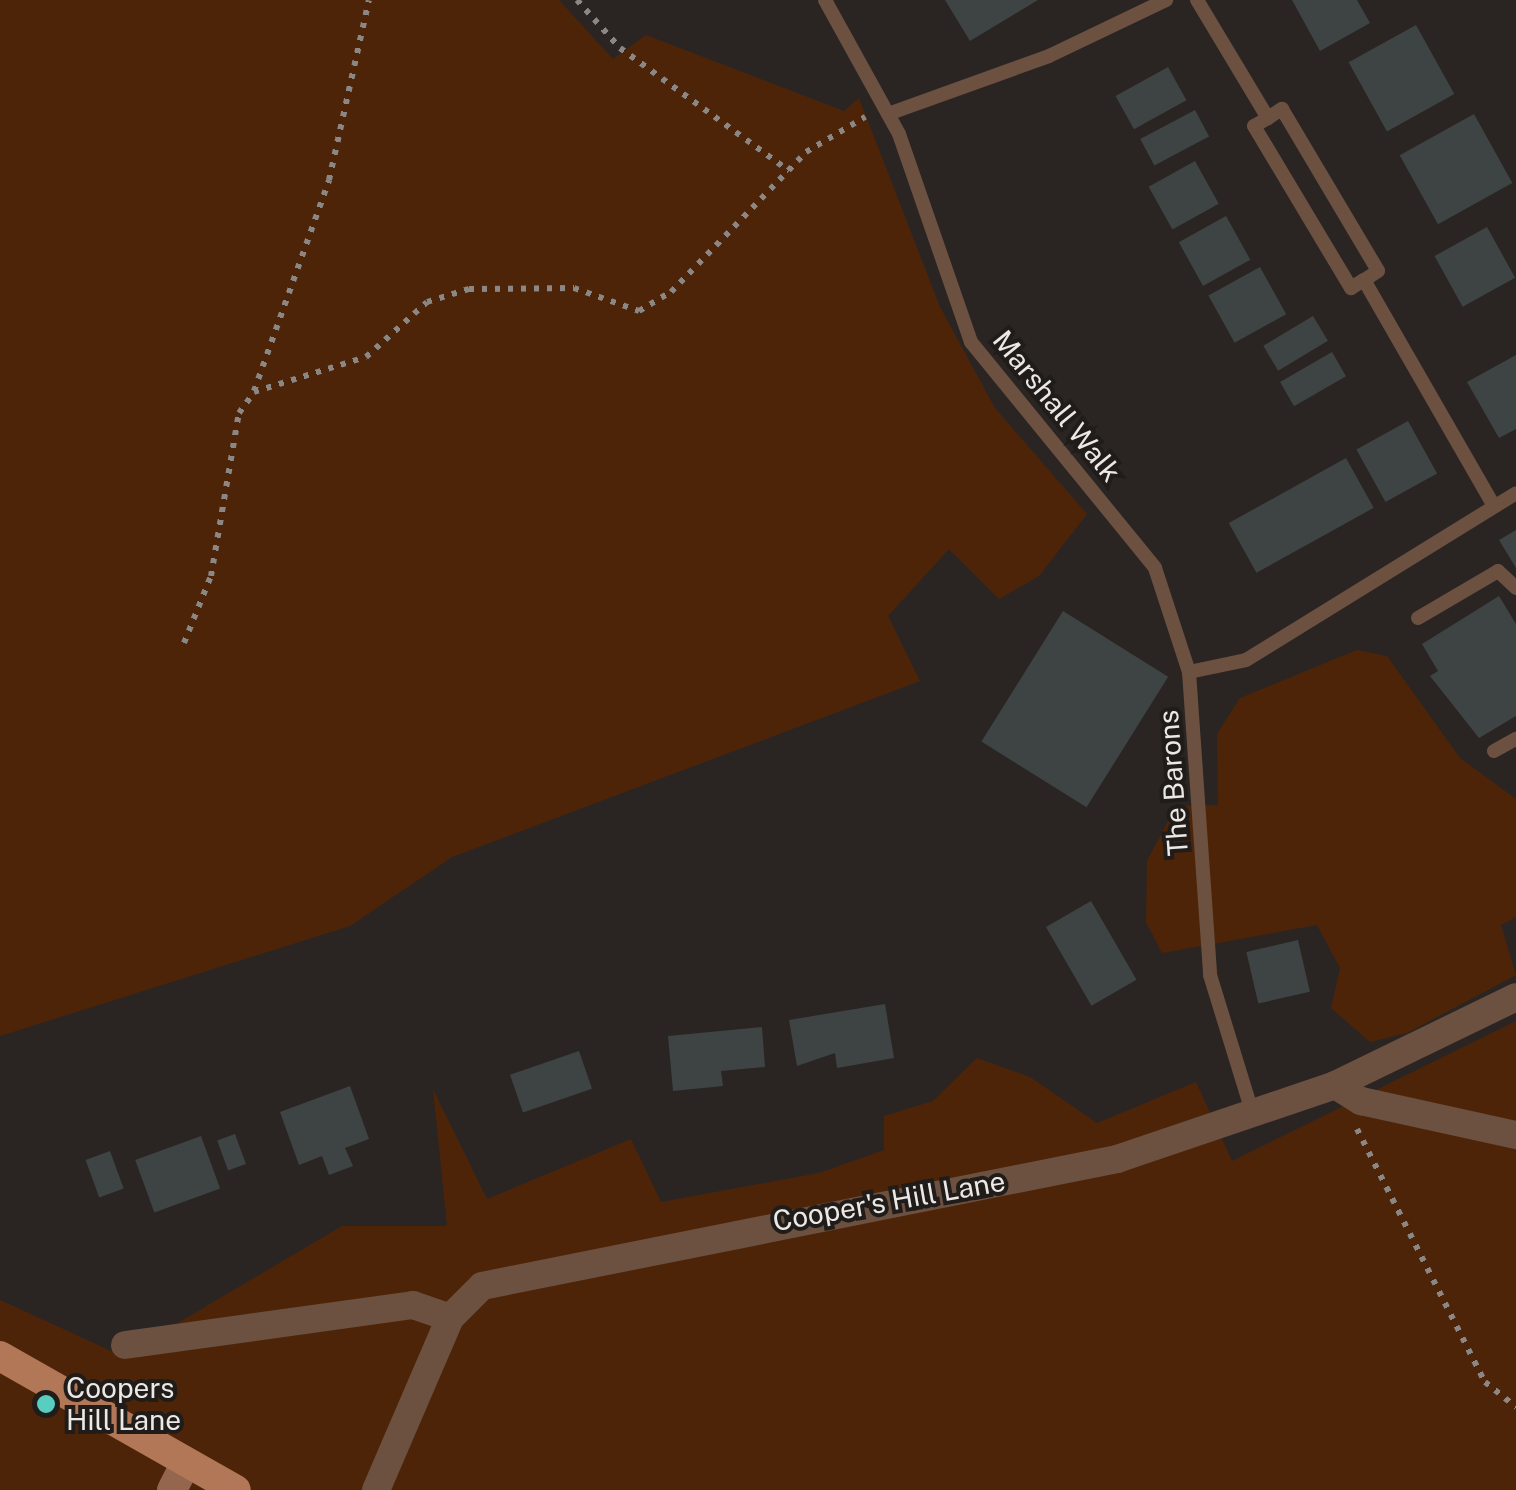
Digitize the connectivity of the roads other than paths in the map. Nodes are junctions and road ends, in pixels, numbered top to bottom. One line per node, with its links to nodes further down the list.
1 (825, 0): 4 (lane, Marshall Walk)
2 (1166, 0): 4 (lane)
3 (1197, 0): 5 (lane)
4 (886, 110): 11 (lane, Marshall Walk)
5 (1268, 118): 6 (lane); 6 (lane)
6 (1364, 280): 8 (lane)
7 (1516, 493): 8 (lane, The Barons)
8 (1494, 506): 11 (lane, The Barons)
9 (1516, 588): 10 (lane)
10 (1418, 618)
11 (1189, 672): 16 (lane, The Barons)
12 (1516, 738): 13 (lane)
13 (1494, 751)
14 (1516, 996): 15 (street, Cooper's Hill Lane)
15 (1335, 1085): 16 (street, Cooper's Hill Lane); 17 (street)
16 (1253, 1115): 18 (street, Cooper's Hill Lane)
17 (1516, 1135)
18 (450, 1318): 19 (street); 23 (street, Cooper's Hill Lane)
19 (124, 1345)
20 (0, 1356): 21 (main road)
21 (177, 1479): 22 (main road)
22 (236, 1490)
23 (376, 1490)

